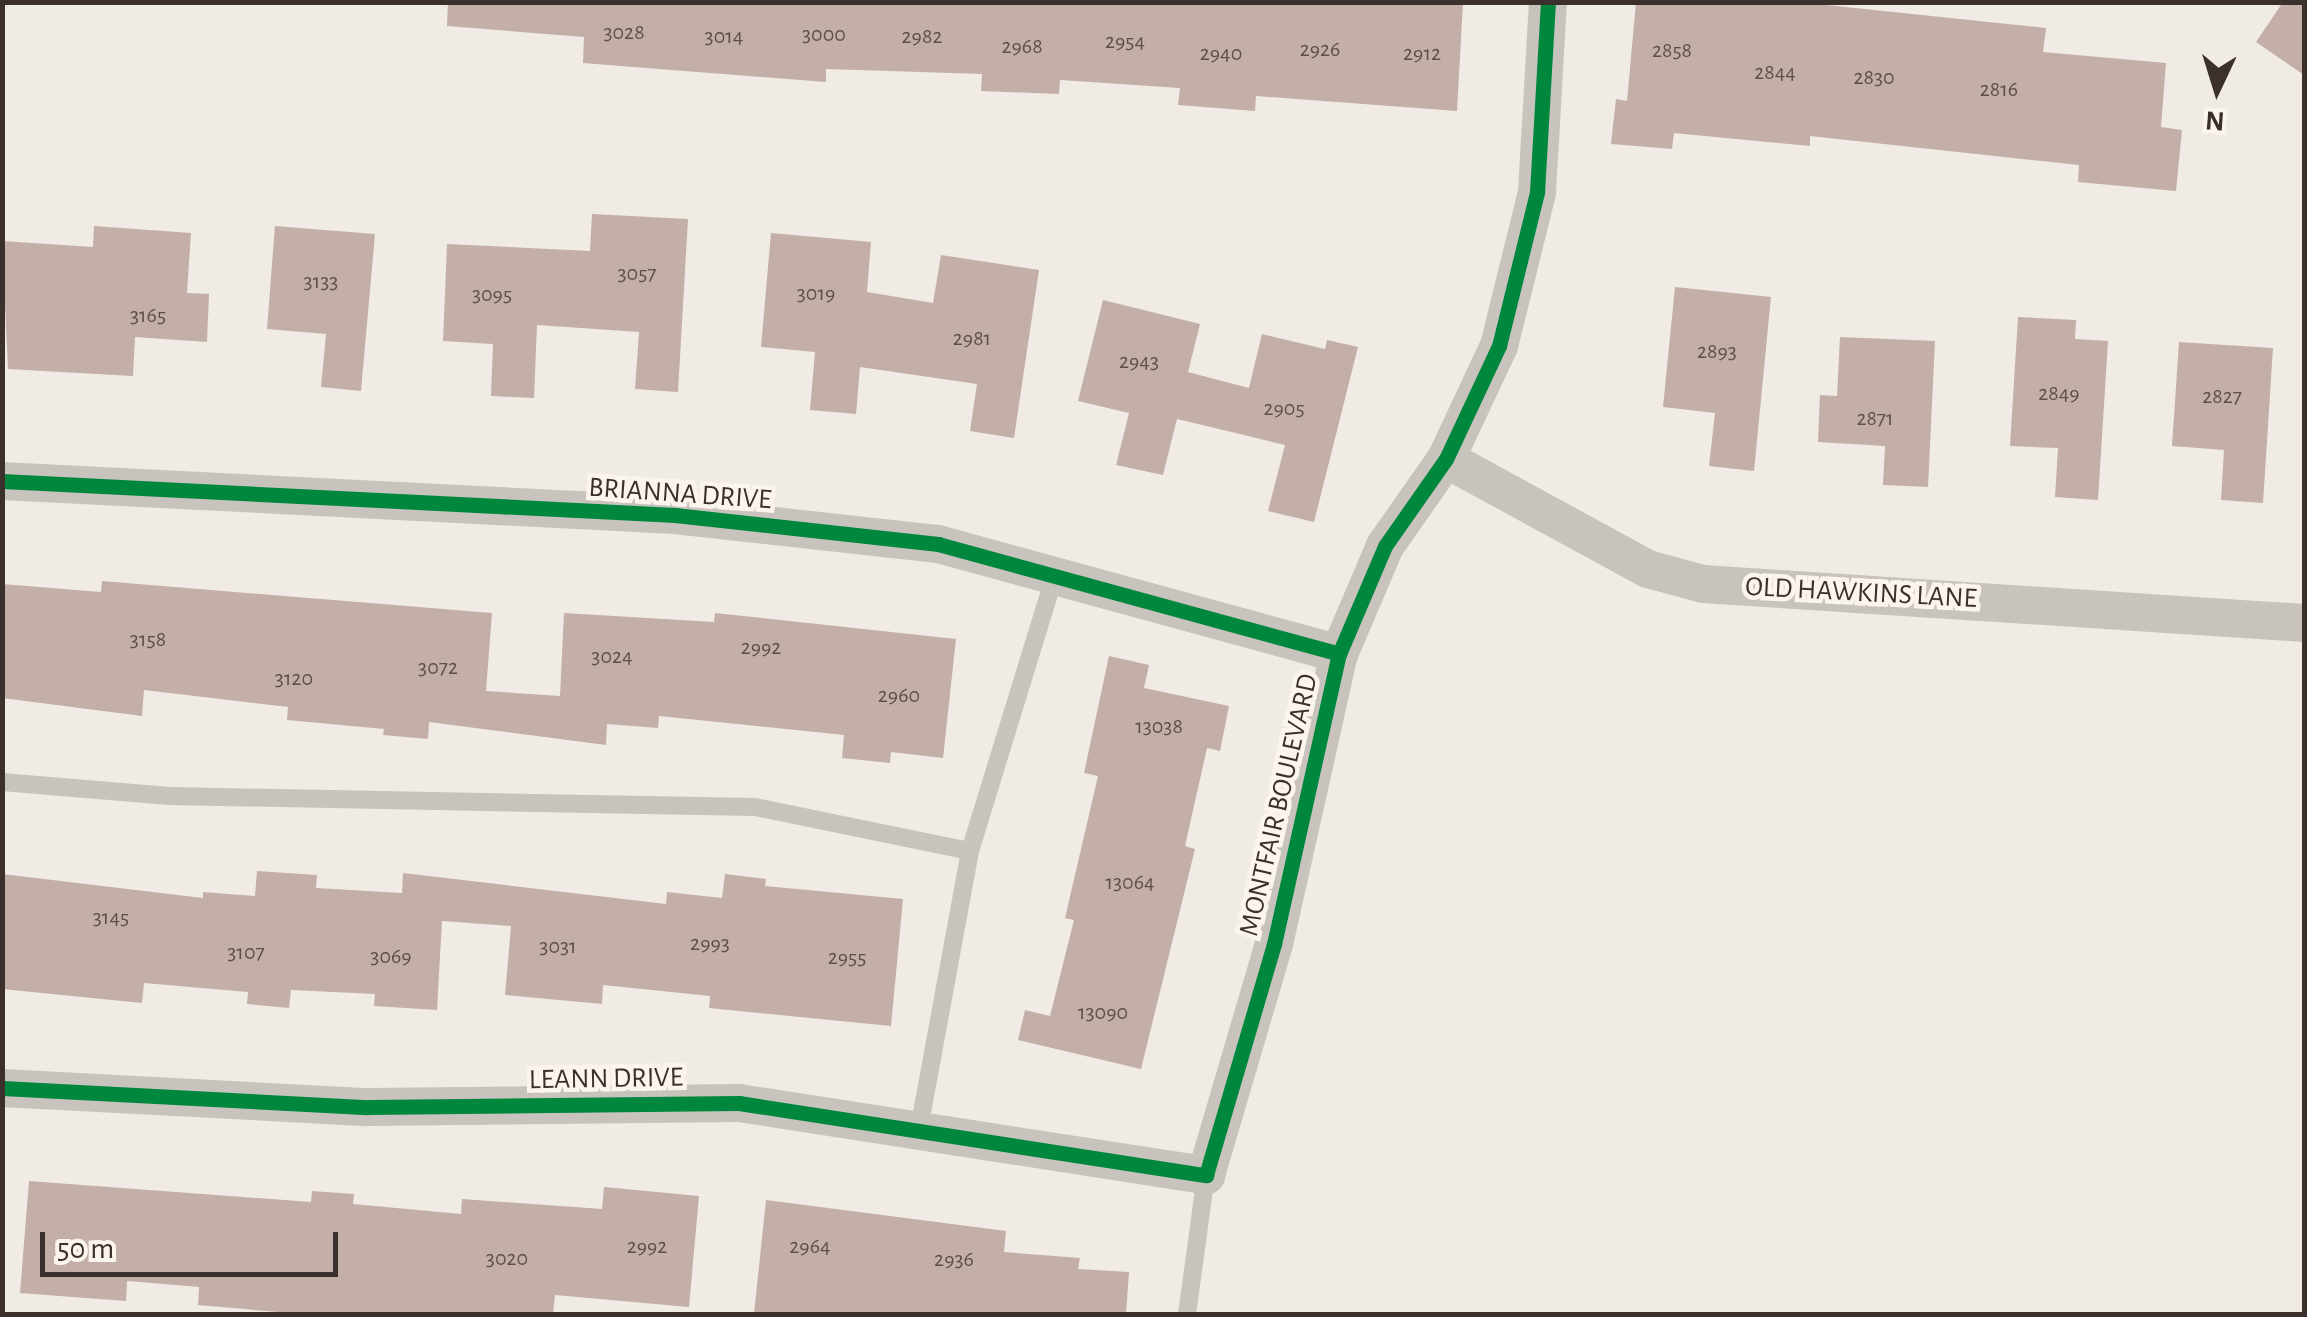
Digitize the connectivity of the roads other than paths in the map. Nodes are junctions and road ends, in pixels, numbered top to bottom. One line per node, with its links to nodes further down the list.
1 (1548, 2): 2 (street, MONTFAIR BOULEVARD)
2 (1446, 459): 5 (street, OLD HAWKINS LANE); 6 (street, MONTFAIR BOULEVARD)
3 (2, 481): 4 (street, BRIANNA DRIVE)
4 (1056, 570): 6 (street, BRIANNA DRIVE); 8 (lane)
5 (2304, 623)
6 (1339, 654): 11 (street, MONTFAIR BOULEVARD)
7 (2, 782): 8 (lane)
8 (970, 851): 10 (lane)
9 (2, 1088): 10 (street, LEANN DRIVE)
10 (919, 1129): 11 (street, LEANN DRIVE)
11 (1206, 1175): 12 (lane)
12 (1187, 1314)

